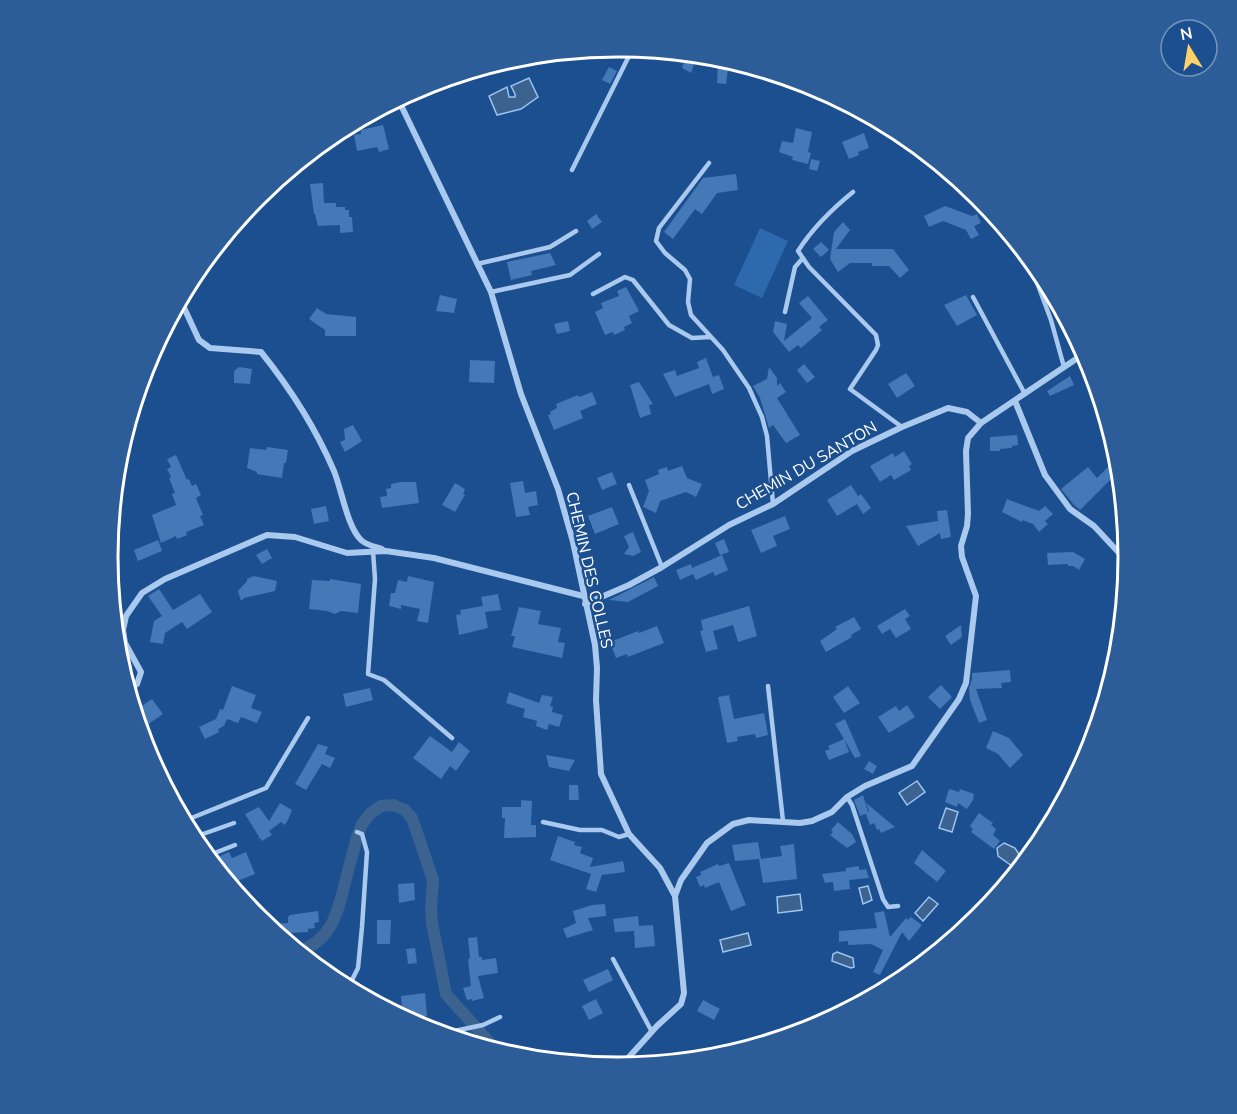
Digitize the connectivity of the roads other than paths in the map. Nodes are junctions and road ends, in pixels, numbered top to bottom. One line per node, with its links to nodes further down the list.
1 (628, 57): 4 (lane)
2 (402, 107): 9 (street, CHEMIN DES COLLES)
3 (709, 163): 16 (lane)
4 (572, 170)
5 (853, 192): 8 (lane)
6 (576, 231): 9 (lane)
7 (599, 254): 11 (lane)
8 (803, 258): 15 (lane); 22 (lane)
9 (477, 264): 11 (street, CHEMIN DES COLLES)
10 (1038, 285): 18 (lane)
11 (491, 292): 29 (street, CHEMIN DES COLLES)
12 (593, 294): 16 (lane)
13 (973, 297): 19 (lane)
14 (184, 308): 26 (street)
15 (785, 312)
16 (711, 337): 24 (lane)
17 (1077, 358): 18 (street)
18 (1064, 367): 19 (street)
19 (1026, 394): 20 (street)
20 (1015, 401): 21 (street); 27 (street)
21 (981, 423): 22 (street, CHEMIN DU SANTON); 37 (street)
22 (902, 427): 24 (street, CHEMIN DU SANTON)
23 (629, 485): 28 (lane)
24 (773, 504): 28 (street, CHEMIN DU SANTON)
25 (373, 551): 26 (street); 31 (street); 36 (lane)
26 (386, 551): 29 (street)
27 (1118, 553)
28 (662, 567): 30 (street, CHEMIN DU SANTON)
29 (583, 596): 30 (street, CHEMIN DES COLLES)
30 (585, 604): 44 (street, CHEMIN DES COLLES)
31 (124, 627)
32 (127, 646): 33 (street)
33 (136, 685)
34 (768, 686): 39 (lane)
35 (308, 718): 38 (lane)
36 (452, 738)
37 (847, 797): 39 (street); 48 (lane)
38 (192, 818)
39 (783, 821): 47 (street)
40 (543, 822): 44 (lane)
41 (234, 823): 43 (lane)
42 (359, 833): 50 (lane)
43 (202, 834)
44 (629, 834): 47 (street, CHEMIN DES COLLES)
45 (234, 845): 46 (lane)
46 (216, 852)
47 (675, 896): 53 (street, CHEMIN DES COLLES)
48 (898, 906)
49 (613, 959): 53 (lane)
50 (352, 980)
51 (500, 1017): 52 (lane)
52 (459, 1030)
53 (652, 1032): 54 (street, CHEMIN DES COLLES)
54 (629, 1057)

